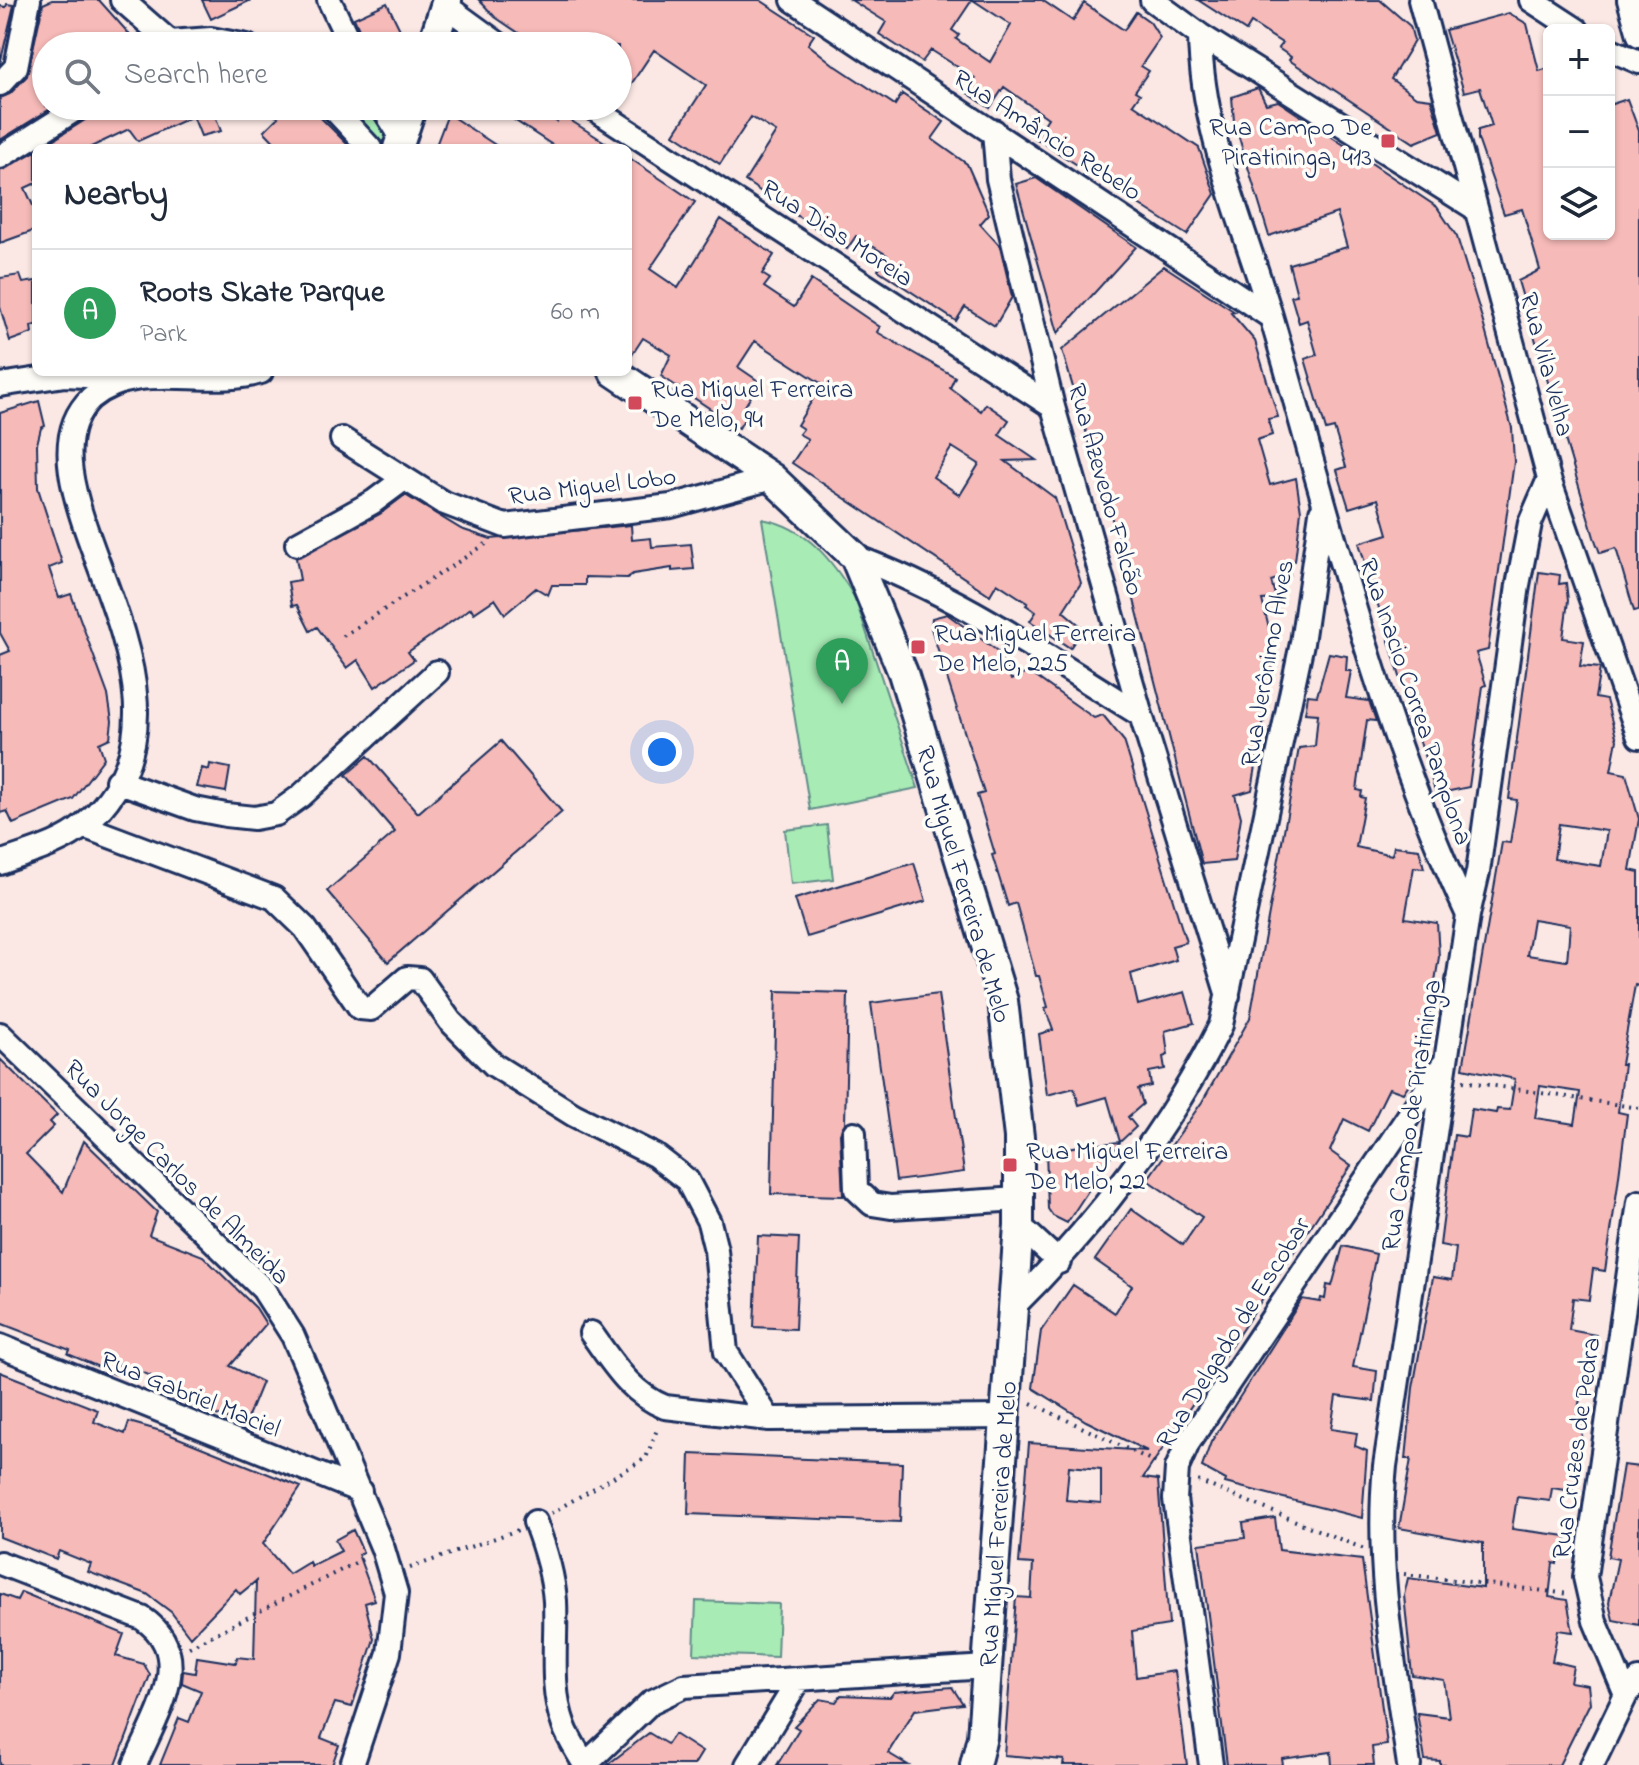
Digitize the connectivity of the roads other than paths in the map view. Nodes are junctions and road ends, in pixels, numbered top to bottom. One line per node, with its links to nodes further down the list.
1 (29, 0): 19 (street)
2 (122, 0): 11 (street)
3 (329, 0): 12 (street)
4 (793, 0): 25 (street, Rua Amâncio Rebelo)
5 (1152, 0): 15 (street)
6 (1420, 0): 29 (street, Rua Vila Velha)
7 (1531, 0): 10 (street)
8 (1629, 0): 16 (street)
9 (446, 3): 13 (main road); 14 (street)
10 (1568, 24)
11 (155, 32)
12 (344, 32)
13 (437, 32)
14 (483, 32)
15 (1200, 35): 29 (street); 30 (street, Rua Jerônimo Alves)
16 (1639, 35)
17 (1615, 52): 18 (street)
18 (1639, 62)
19 (0, 84)
20 (59, 120): 28 (street)
21 (344, 120): 27 (street)
22 (389, 120): 26 (street)
23 (407, 120): 26 (main road)
24 (612, 120): 37 (street, Rua Dias Moreia)
25 (994, 131): 30 (street, Rua Amâncio Rebelo); 37 (street, Rua Azevedo Falcão)
26 (400, 143)
27 (366, 144)
28 (0, 157)
29 (1473, 207): 41 (street, Rua Vila Velha)
30 (1271, 317): 42 (street, Rua Jerônimo Alves)
31 (58, 376): 36 (street)
32 (85, 376): 35 (street)
33 (237, 376): 35 (street)
34 (620, 376): 39 (main road, Rua Miguel Ferreira de Melo)
35 (125, 378): 48 (street)
36 (0, 385)
37 (1053, 407): 46 (street, Rua Azevedo Falcão)
38 (342, 439): 40 (street, Rua Miguel Lobo)
39 (772, 478): 40 (street, Rua Miguel Lobo); 44 (main road, Rua Miguel Ferreira de Melo)
40 (404, 479): 43 (street)
41 (1549, 479): 47 (street, Rua Vila Velha); 51 (street, Rua Campo de Piratininga)
42 (1322, 503): 51 (street, Rua Inacio Correa Pamplona); 52 (street, Rua Jerônimo Alves)
43 (297, 544)
44 (855, 557): 46 (street); 57 (main road, Rua Miguel Ferreira de Melo)
45 (437, 672): 48 (street)
46 (1141, 715): 52 (street, Rua Azevedo Falcão)
47 (1639, 737)
48 (117, 781): 49 (street)
49 (83, 826): 50 (street); 63 (street)
50 (0, 863)
51 (1468, 915): 54 (street, Rua Campo de Piratininga)
52 (1228, 996): 58 (street, Rua Jerônimo Alves)
53 (0, 1034): 64 (street, Rua Jorge Carlos de Almeida)
54 (1446, 1068): 75 (street, Rua Delgado de Escobar); 76 (street, Rua Campo de Piratininga)
55 (854, 1133): 57 (street)
56 (1639, 1202): 69 (street, Rua Cruzes de Pedra)
57 (1019, 1212): 58 (street); 59 (main road, Rua Miguel Ferreira de Melo)
58 (1059, 1262): 59 (street, Rua Jerônimo Alves)
59 (1014, 1306): 62 (main road, Rua Miguel Ferreira de Melo)
60 (591, 1333): 63 (street)
61 (0, 1346): 64 (street, Rua Gabriel Maciel)
62 (1008, 1417): 63 (street); 67 (main road, Rua Miguel Ferreira de Melo)
63 (769, 1419)
64 (360, 1491): 71 (street, Rua Jorge Carlos de Almeida)
65 (535, 1522): 72 (street)
66 (0, 1563): 70 (street)
67 (987, 1667): 68 (street); 74 (main road, Rua Miguel Ferreira de Melo)
68 (799, 1680): 72 (street); 73 (street)
69 (1632, 1687): 77 (street)
70 (135, 1765)
71 (352, 1765)
72 (585, 1765)
73 (747, 1765)
74 (975, 1765)
75 (1211, 1765)
76 (1409, 1765)
77 (1592, 1765)

